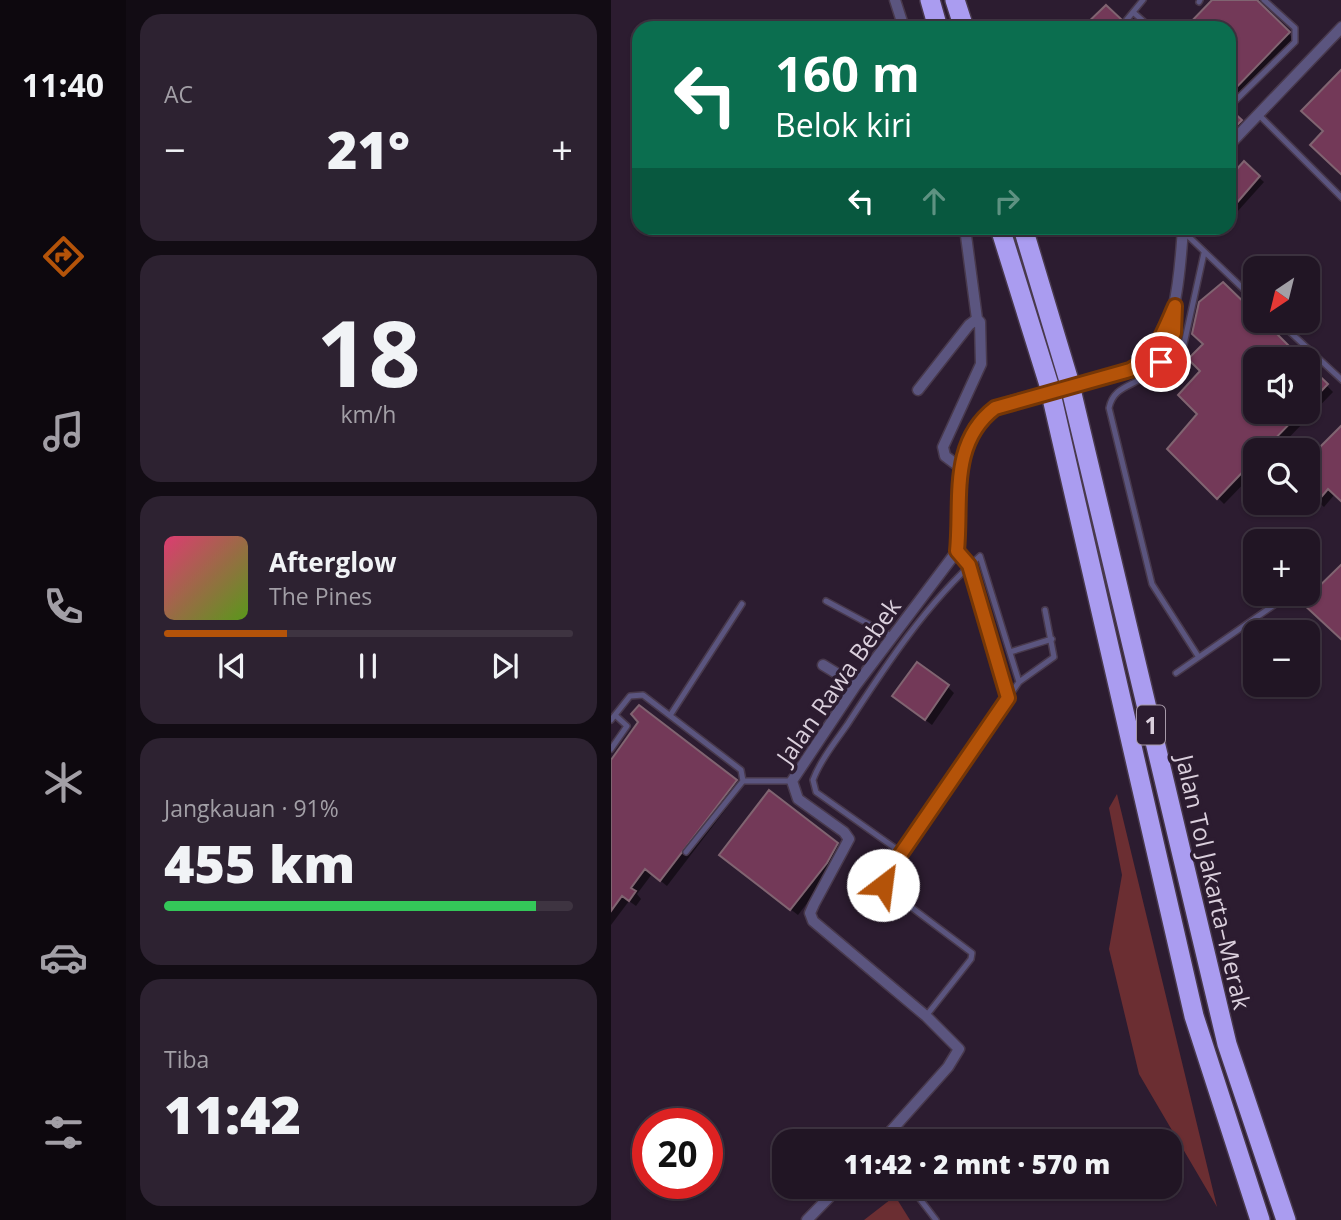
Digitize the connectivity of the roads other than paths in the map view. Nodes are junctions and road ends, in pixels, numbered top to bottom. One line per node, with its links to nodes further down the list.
1 (895, 0): 7 (street)
2 (930, 0): 8 (highway)
3 (955, 0): 9 (highway)
4 (1144, 0): 6 (lane)
5 (1264, 0): 13 (lane)
6 (1133, 12): 10 (lane); 11 (lane)
7 (902, 21)
8 (936, 21)
9 (962, 21)
10 (1126, 21)
11 (1143, 21)
12 (1341, 27): 14 (street)
13 (1236, 98)
14 (1258, 114): 15 (street); 16 (lane)
15 (1236, 138)
16 (1341, 198)
17 (966, 235): 25 (street)
18 (1002, 235): 59 (highway, Jalan Tol Jakarta–Merak / 1)
19 (1025, 235): 60 (highway, Jalan Tol Jakarta–Merak / 1)
20 (1182, 235): 24 (street)
21 (1188, 235): 22 (lane)
22 (1204, 253): 23 (lane); 27 (lane)
23 (1243, 289)
24 (1175, 306): 30 (street, bridge); 40 (lane)
25 (977, 319): 29 (street); 30 (street)
26 (1291, 333): 28 (lane)
27 (1177, 376)
28 (1341, 380)
29 (918, 390)
30 (961, 468): 31 (street)
31 (957, 551): 32 (lane); 37 (street, Jalan Rawa Bebek)
32 (969, 565): 39 (lane); 45 (lane); 52 (lane)
33 (826, 601): 37 (lane)
34 (742, 604): 46 (lane)
35 (1273, 606): 40 (lane)
36 (1045, 610): 38 (lane)
37 (892, 636): 44 (street, Jalan Rawa Bebek)
38 (1052, 639): 39 (lane); 43 (lane)
39 (1010, 652): 43 (lane)
40 (1198, 656): 42 (lane)
41 (823, 665): 44 (street)
42 (1176, 673)
43 (1019, 682): 45 (lane)
44 (856, 685): 50 (street, Jalan Rawa Bebek)
45 (1008, 698): 52 (lane)
46 (671, 714): 47 (lane); 49 (lane)
47 (613, 717): 48 (lane)
48 (611, 749)
49 (743, 781): 50 (lane); 51 (lane)
50 (792, 781): 53 (street, Jalan Rawa Bebek)
51 (686, 852)
52 (902, 853): 53 (lane)
53 (926, 1016): 54 (street, Jalan Rawa Bebek)
54 (892, 1129)
55 (827, 1199): 57 (street)
56 (920, 1199): 58 (lane)
57 (806, 1220)
58 (936, 1220)
59 (1260, 1220)
60 (1286, 1220)

